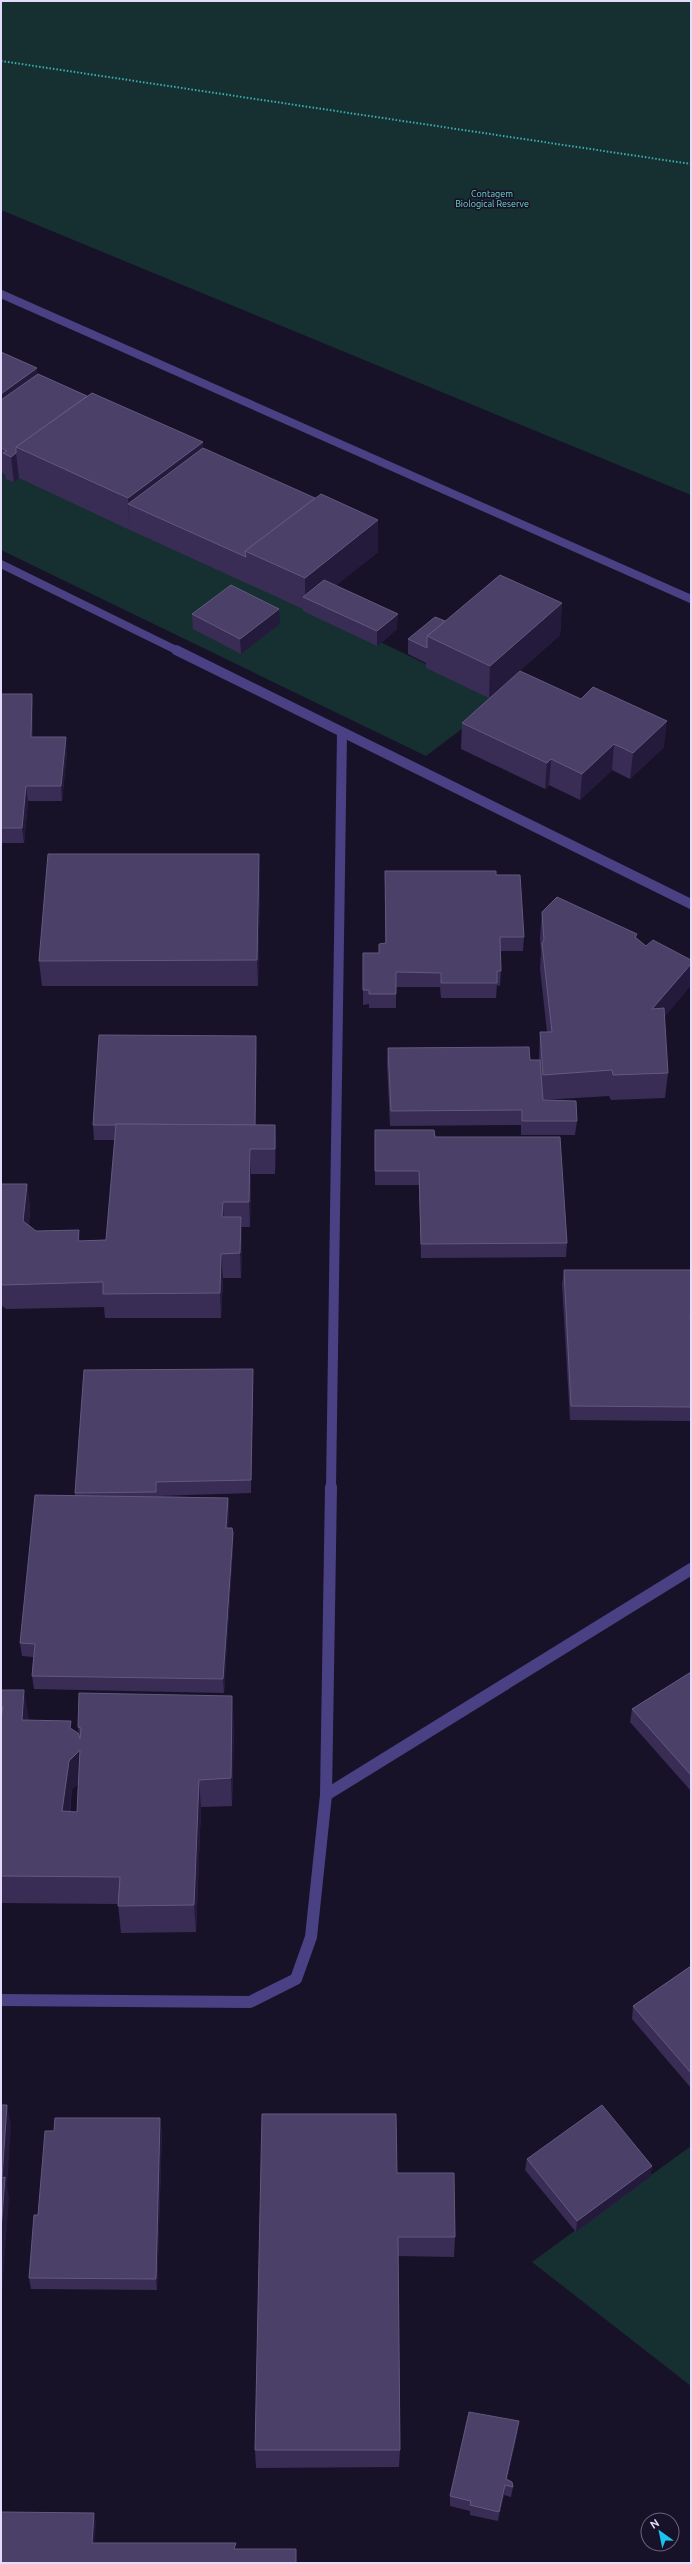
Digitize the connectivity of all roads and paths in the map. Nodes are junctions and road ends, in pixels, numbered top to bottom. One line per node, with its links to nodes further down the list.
1 (1, 61): 2 (path)
2 (691, 164)
3 (1, 294): 5 (street)
4 (1, 564): 6 (street)
5 (691, 599)
6 (342, 733): 7 (street); 9 (street)
7 (691, 904)
8 (691, 1570): 9 (street)
9 (326, 1795): 10 (street)
10 (1, 2000)

